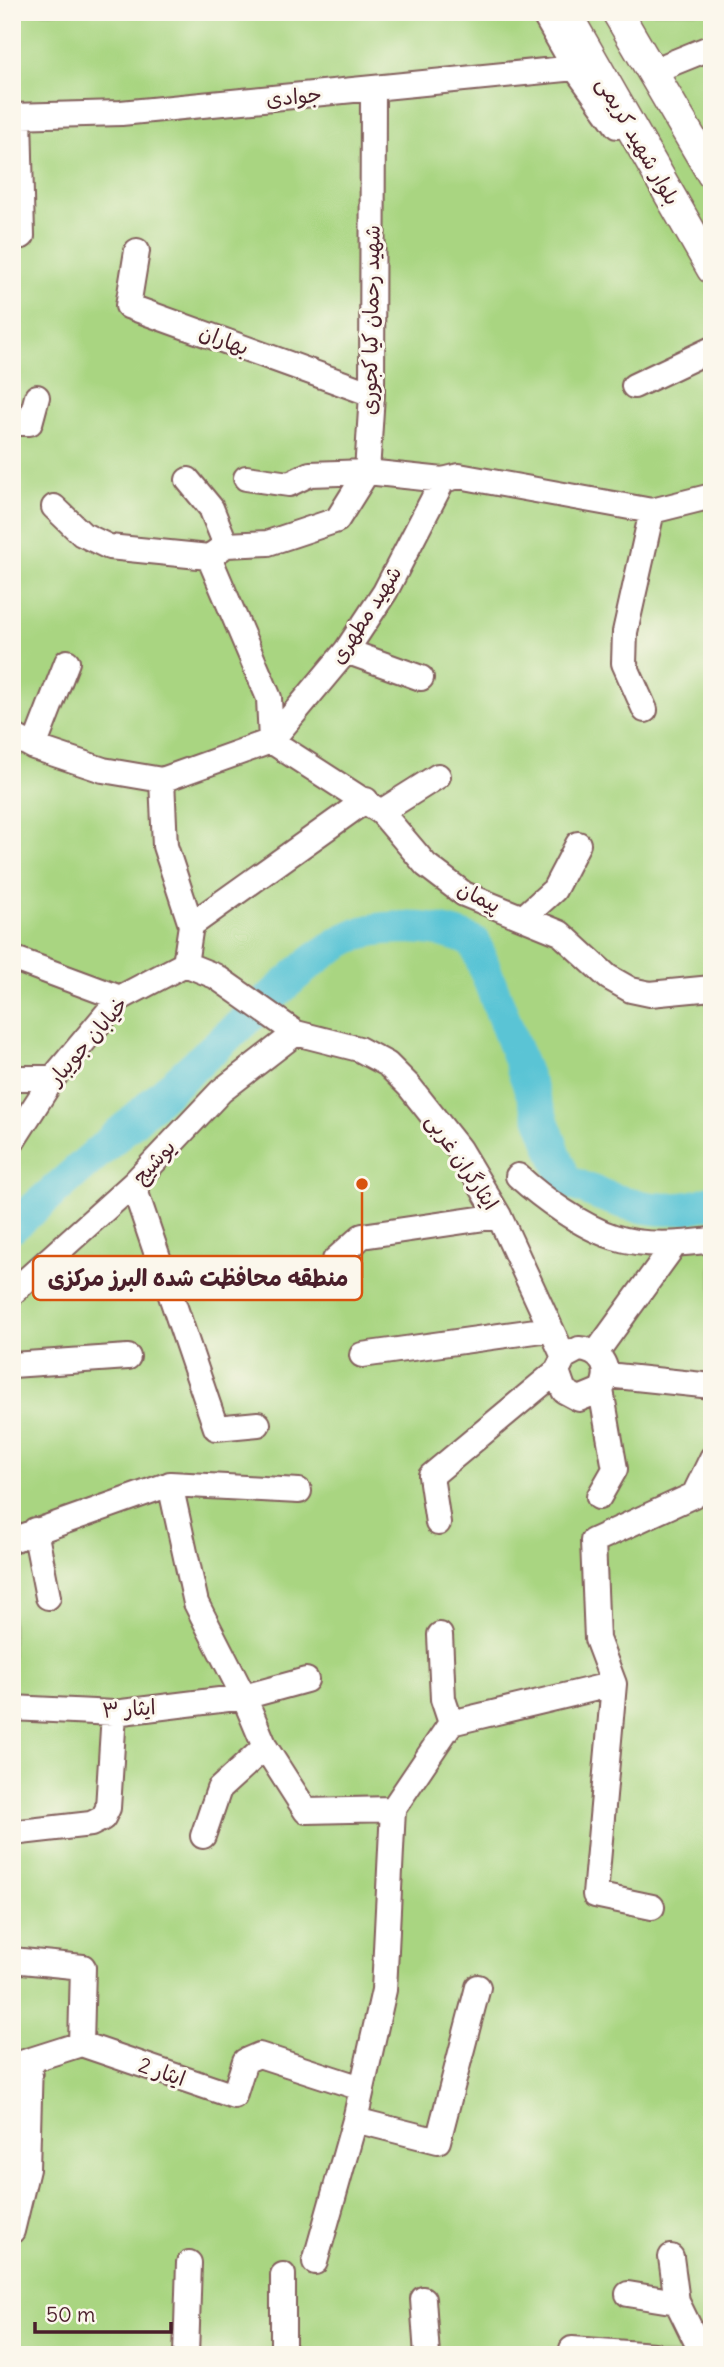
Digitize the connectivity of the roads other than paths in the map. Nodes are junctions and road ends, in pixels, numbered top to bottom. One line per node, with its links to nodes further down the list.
1 (543, 12): 7 (street)
2 (565, 12): 11 (main road, بلوار شهید کریمی)
3 (617, 12): 10 (main road)
4 (637, 12): 6 (main road)
5 (712, 47): 6 (street)
6 (665, 66): 10 (main road)
7 (575, 68): 8 (street, جوادی); 11 (street)
8 (373, 90): 9 (street, جوادی); 17 (street, شهید رحمان کیا کجوری)
9 (16, 116): 12 (street)
10 (712, 174)
11 (672, 199): 14 (main road, بلوار شهید کریمی)
12 (22, 236)
13 (137, 251): 17 (street, بهاران)
14 (712, 268)
15 (712, 349): 16 (street)
16 (634, 386)
17 (372, 394): 20 (street, شهید رحمان کیا کجوری)
18 (37, 397): 19 (street)
19 (12, 423)
20 (367, 472): 21 (street); 23 (street); 27 (street)
21 (246, 478)
22 (188, 480): 27 (street)
23 (443, 480): 26 (street); 28 (street, شهید مطهری)
24 (712, 496): 26 (street)
25 (54, 507): 27 (street)
26 (652, 511): 31 (street)
27 (217, 551): 33 (street)
28 (346, 650): 30 (street); 33 (street, شهید مطهری)
29 (66, 662): 34 (street)
30 (421, 678)
31 (645, 710)
32 (12, 735): 34 (street)
33 (271, 741): 36 (street); 37 (street, پیمان)
34 (34, 747): 36 (street)
35 (438, 776): 37 (street)
36 (162, 780): 40 (street)
37 (373, 806): 39 (street, پیمان); 40 (street)
38 (578, 845): 39 (street)
39 (524, 917): 43 (street, پیمان)
40 (191, 925): 42 (street)
41 (12, 958): 44 (street)
42 (185, 964): 44 (street, خیابان جویبار); 45 (street)
43 (712, 988)
44 (120, 998): 47 (street, خیابان جویبار)
45 (291, 1030): 50 (street, یوشیج); 51 (street, ایثارگران غربی)
46 (12, 1077): 47 (street)
47 (52, 1077): 48 (street, خیابان جویبار)
48 (12, 1142)
49 (517, 1176): 53 (street)
50 (133, 1184): 55 (street, یوشیج); 64 (street)
51 (499, 1216): 54 (street); 56 (street, ایثارگران غربی)
52 (712, 1240): 53 (street)
53 (676, 1244): 57 (street)
54 (335, 1260)
55 (12, 1293)
56 (550, 1329): 58 (street); 60 (street, ایثارگران غربی)
57 (596, 1353): 60 (street); 63 (street)
58 (362, 1355)
59 (128, 1357): 61 (street)
60 (561, 1364): 63 (street); 69 (street)
61 (12, 1365)
62 (710, 1378): 63 (street)
63 (604, 1383): 68 (street)
64 (258, 1424)
65 (712, 1458): 74 (street)
66 (170, 1484): 67 (street); 70 (street); 75 (street)
67 (299, 1491)
68 (599, 1497)
69 (438, 1523)
70 (24, 1535): 71 (street)
71 (48, 1597)
72 (440, 1636): 78 (street)
73 (306, 1681): 75 (street, ایثار ۳)
74 (614, 1684): 78 (street); 83 (street)
75 (244, 1697): 77 (street, ایثار ۳); 79 (street)
76 (12, 1708): 77 (street, ایثار ۳)
77 (114, 1713): 81 (street)
78 (451, 1723): 80 (street)
79 (265, 1747): 80 (street); 82 (street)
80 (393, 1809): 88 (street)
81 (12, 1833)
82 (203, 1836)
83 (652, 1906)
84 (12, 1960): 86 (street)
85 (478, 1987): 89 (street)
86 (80, 2044): 87 (street); 88 (street, ایثار 2)
87 (21, 2063): 90 (street)
88 (361, 2088): 89 (street)
89 (355, 2120): 92 (street)
90 (12, 2231)
91 (671, 2257): 97 (street)
92 (315, 2262)
93 (189, 2263): 99 (street)
94 (283, 2275): 100 (street)
95 (628, 2294): 97 (street)
96 (423, 2299): 101 (street)
97 (677, 2302): 103 (street)
98 (572, 2349): 102 (street)
99 (186, 2355)
100 (283, 2355)
101 (427, 2355)
102 (654, 2355)
103 (703, 2355)

